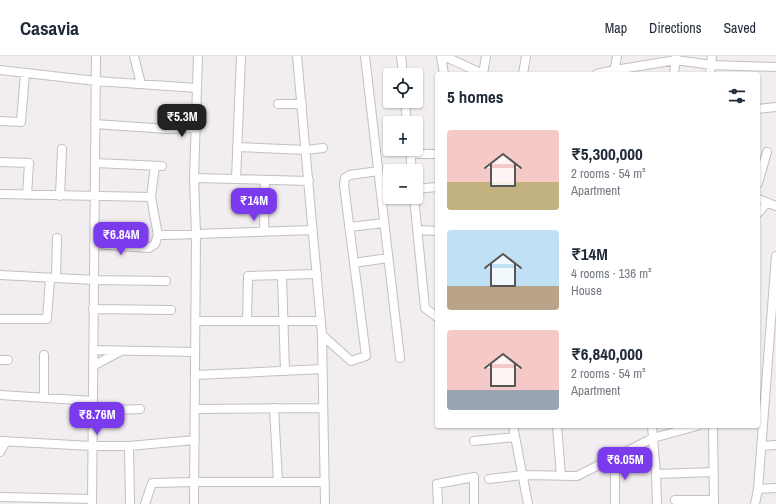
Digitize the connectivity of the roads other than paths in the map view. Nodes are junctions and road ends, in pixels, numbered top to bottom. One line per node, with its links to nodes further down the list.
1 (96, 56): 26 (street)
2 (134, 56): 27 (street)
3 (198, 56): 28 (street)
4 (242, 56): 36 (street)
5 (297, 56): 30 (street)
6 (365, 56): 45 (street)
7 (401, 56): 16 (street)
8 (441, 56): 19 (street)
9 (444, 56): 20 (street)
10 (486, 56): 21 (street)
11 (526, 56): 22 (street)
12 (617, 56): 23 (street)
13 (712, 56): 18 (street)
14 (676, 58): 18 (street); 23 (street); 24 (street)
15 (776, 67): 18 (street)
16 (402, 68)
17 (0, 70): 25 (street)
18 (710, 70)
19 (444, 72)
20 (479, 72)
21 (483, 72)
22 (523, 72)
23 (615, 72)
24 (674, 72)
25 (25, 73): 26 (street); 33 (street)
26 (96, 81): 27 (street); 34 (street)
27 (140, 84): 28 (street)
28 (197, 88): 35 (street)
29 (278, 104): 30 (street)
30 (302, 104): 39 (street)
31 (776, 107): 32 (street)
32 (760, 109)
33 (0, 121)
34 (95, 124): 35 (street); 44 (street)
35 (195, 128): 47 (street)
36 (237, 147): 39 (street); 48 (street)
37 (323, 148): 39 (street)
38 (62, 149): 55 (street)
39 (306, 150): 50 (street)
40 (767, 152): 46 (street)
41 (423, 153): 42 (street)
42 (435, 154)
43 (0, 162): 54 (street)
44 (95, 163): 56 (street); 57 (street)
45 (378, 171): 63 (street); 64 (street)
46 (760, 176)
47 (194, 178): 48 (street); 70 (street)
48 (236, 179): 49 (street)
49 (265, 180): 50 (street); 68 (street)
50 (308, 181): 65 (street)
51 (435, 187): 52 (street)
52 (423, 189)
53 (0, 194): 54 (street)
54 (27, 195): 55 (street)
55 (60, 196): 56 (street)
56 (94, 196): 57 (street); 72 (street)
57 (152, 197): 69 (street)
58 (760, 200): 59 (street)
59 (767, 203): 61 (street); 62 (street)
60 (415, 204): 66 (street)
61 (776, 206)
62 (760, 210)
63 (384, 223): 64 (street); 74 (street)
64 (349, 227): 75 (street)
65 (313, 230): 68 (street); 78 (street)
66 (418, 230): 67 (street); 84 (street)
67 (435, 231)
68 (264, 232): 70 (street)
69 (158, 234): 70 (street); 72 (street)
70 (196, 234): 89 (street)
71 (57, 238): 79 (street)
72 (94, 244): 80 (street)
73 (776, 256): 94 (street)
74 (388, 258): 75 (street); 96 (street)
75 (354, 262): 90 (street)
76 (0, 275): 79 (street)
77 (282, 275): 78 (street); 86 (street); 87 (street)
78 (315, 276): 88 (street)
79 (53, 278): 80 (street); 85 (street)
80 (94, 280): 81 (street); 82 (street)
81 (166, 281)
82 (94, 309): 83 (street); 91 (street)
83 (171, 310)
84 (435, 316)
85 (0, 319)
86 (247, 321): 87 (street); 89 (street)
87 (284, 321): 88 (street); 99 (street)
88 (321, 321): 90 (street)
89 (195, 322): 93 (street)
90 (322, 335): 98 (street)
91 (93, 350): 92 (street); 97 (street)
92 (121, 351): 93 (street); 97 (street)
93 (195, 352): 100 (street)
94 (772, 353): 108 (street)
95 (44, 355): 102 (street)
96 (400, 358)
97 (93, 366): 103 (street)
98 (323, 369): 99 (street); 105 (street)
99 (285, 371): 100 (street)
100 (195, 375): 107 (street)
101 (0, 395): 102 (street)
102 (44, 398): 103 (street)
103 (92, 401): 109 (street)
104 (274, 408): 105 (street); 107 (street); 132 (street)
105 (324, 408): 133 (street)
106 (140, 409): 109 (street)
107 (195, 409): 117 (street)
108 (761, 409): 123 (street)
109 (92, 411): 121 (street)
110 (513, 428): 115 (street)
111 (557, 428): 129 (street)
112 (652, 428): 116 (street)
113 (690, 428): 116 (street)
114 (712, 428): 126 (street)
115 (515, 437): 119 (street); 128 (street)
116 (653, 438): 125 (street); 127 (street)
117 (195, 440): 122 (street); 131 (street)
118 (3, 441): 121 (street); 124 (street)
119 (474, 441)
120 (776, 445): 123 (street)
121 (92, 446): 122 (street); 139 (street)
122 (130, 446): 141 (street)
123 (762, 446): 135 (street)
124 (0, 452)
125 (615, 457): 129 (street); 148 (street)
126 (714, 472): 127 (street); 140 (street)
127 (656, 474): 149 (street)
128 (522, 475): 129 (street); 130 (street); 147 (street)
129 (560, 476)
130 (489, 479)
131 (194, 482): 132 (street); 142 (street); 143 (street)
132 (278, 482): 133 (street)
133 (325, 482): 144 (street)
134 (776, 488): 135 (street)
135 (758, 489): 150 (street)
136 (0, 496): 138 (street)
137 (676, 500): 140 (street)
138 (46, 501): 139 (street)
139 (92, 502)
140 (714, 502)
141 (130, 504)
142 (145, 504)
143 (194, 504)
144 (325, 504)
145 (438, 504): 146 (street)
146 (474, 504)
147 (528, 504)
148 (615, 504)
149 (657, 504)
150 (755, 504)

